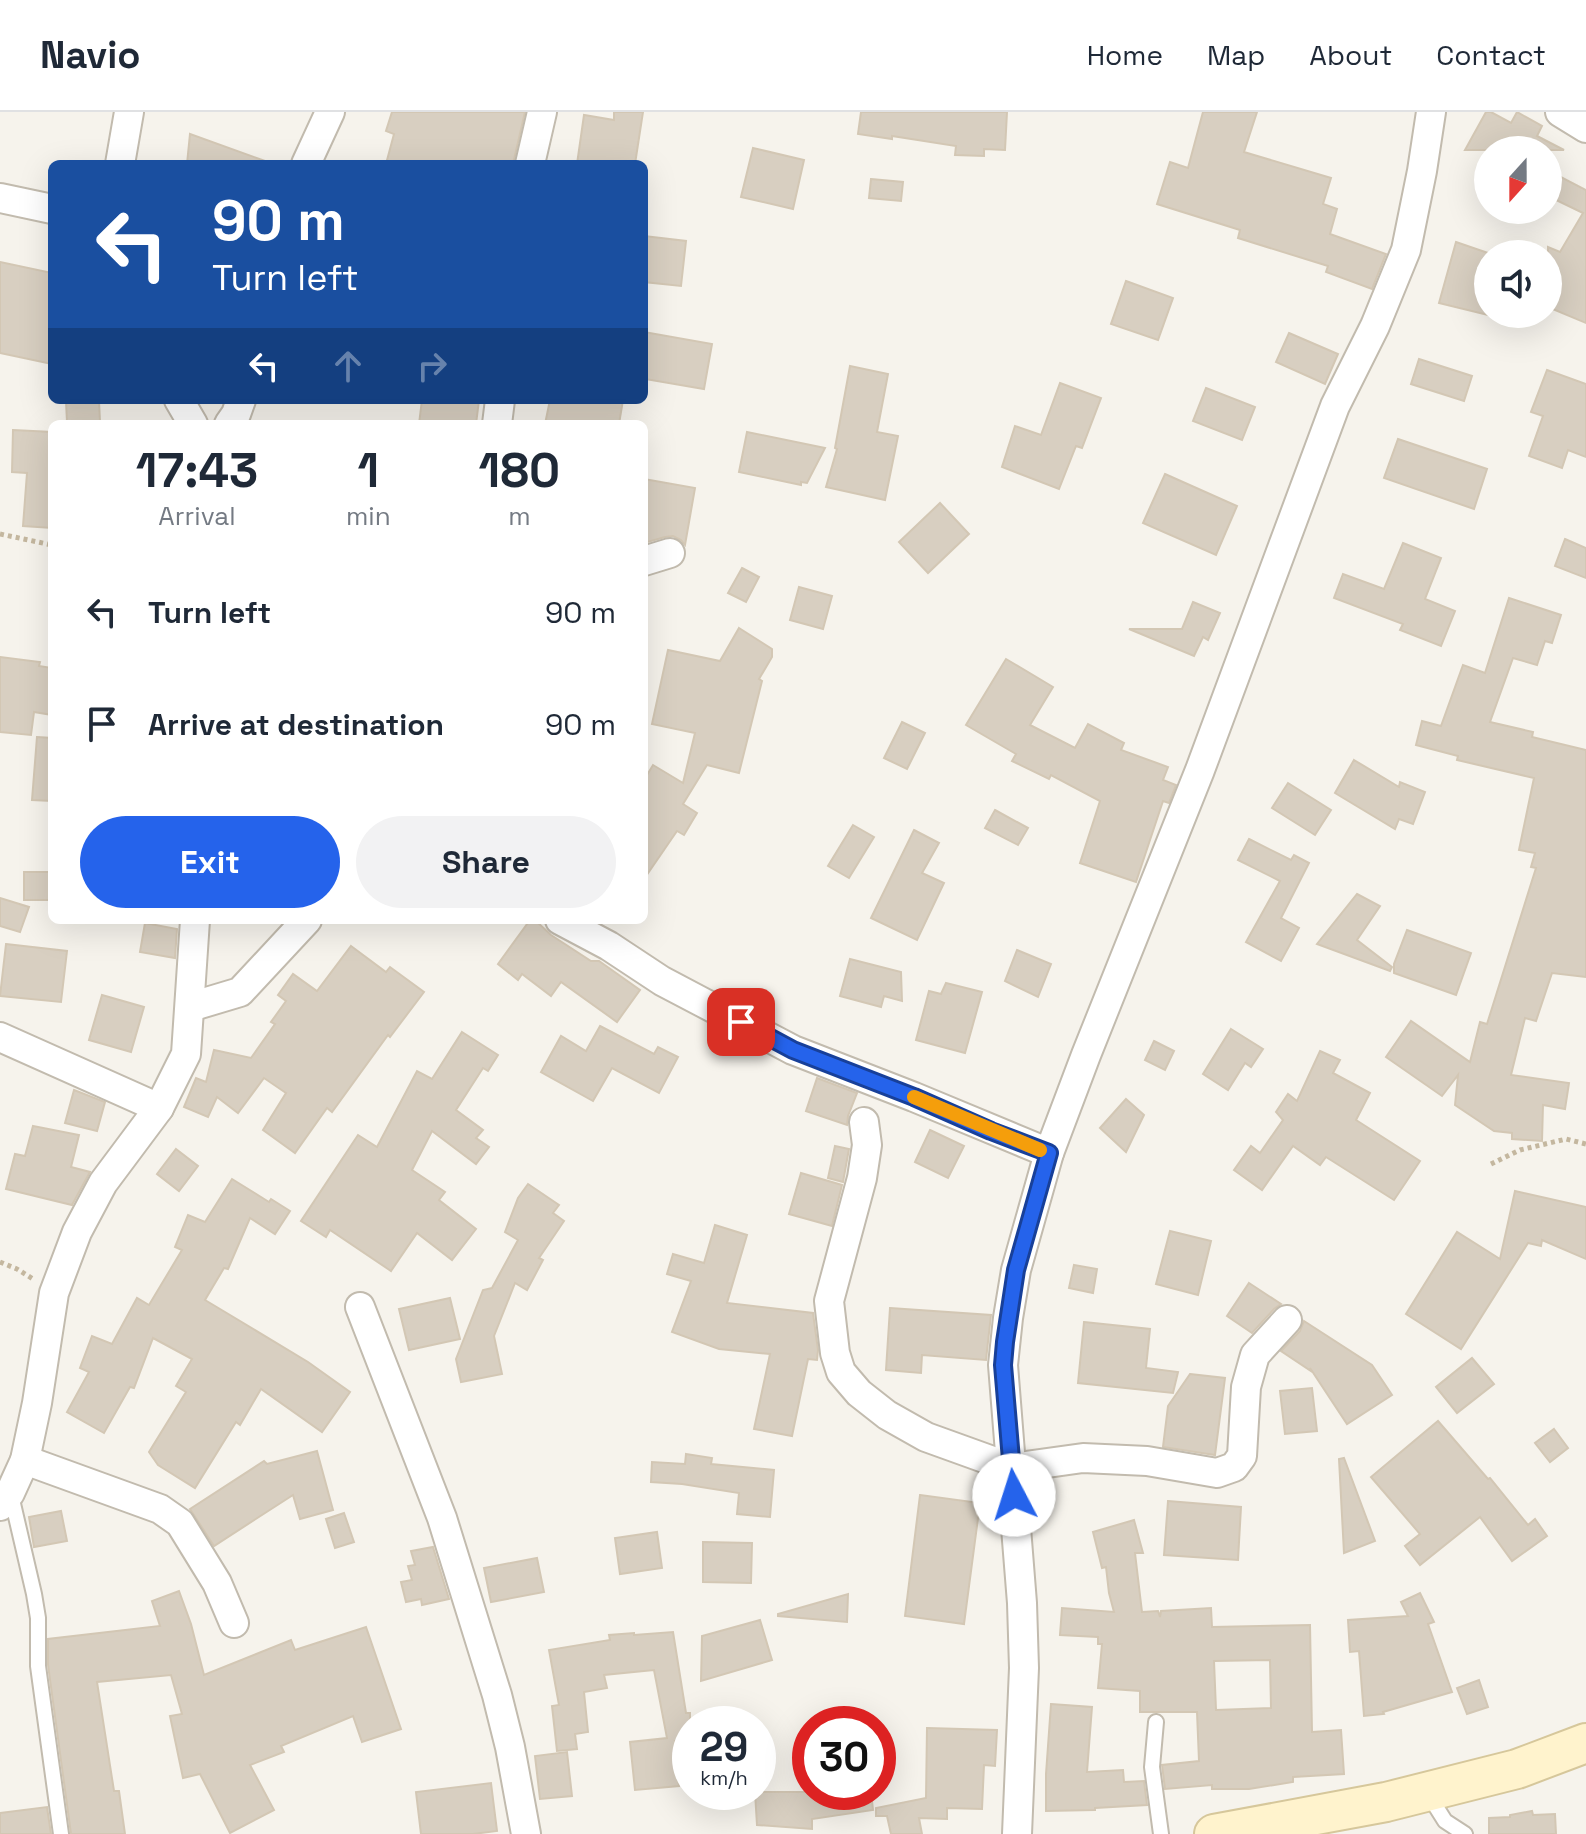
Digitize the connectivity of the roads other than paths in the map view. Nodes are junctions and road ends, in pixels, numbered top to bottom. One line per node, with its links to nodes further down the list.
1 (129, 112): 7 (street)
2 (330, 112): 8 (street)
3 (542, 112): 9 (street)
4 (1431, 112): 19 (street)
5 (1560, 112): 6 (street)
6 (1586, 128)
7 (121, 160)
8 (308, 160)
9 (531, 160)
10 (0, 198): 11 (street)
11 (48, 208)
12 (195, 924): 15 (street)
13 (303, 924): 15 (street)
14 (568, 924): 19 (street)
15 (190, 1007): 17 (street)
16 (0, 1037): 17 (street)
17 (159, 1108): 22 (street)
18 (864, 1122): 23 (street)
19 (1049, 1153): 23 (street)
20 (360, 1307): 30 (street)
21 (1287, 1320): 23 (street)
22 (25, 1460): 24 (street); 25 (street)
23 (1012, 1468): 31 (street)
24 (5, 1500): 29 (lane)
25 (234, 1623)
26 (1156, 1722): 32 (lane)
27 (1586, 1743): 28 (street)
28 (1427, 1792): 33 (street); 34 (lane)
29 (61, 1834)
30 (526, 1834)
31 (1017, 1834)
32 (1161, 1834)
33 (1214, 1834)
34 (1465, 1834)

